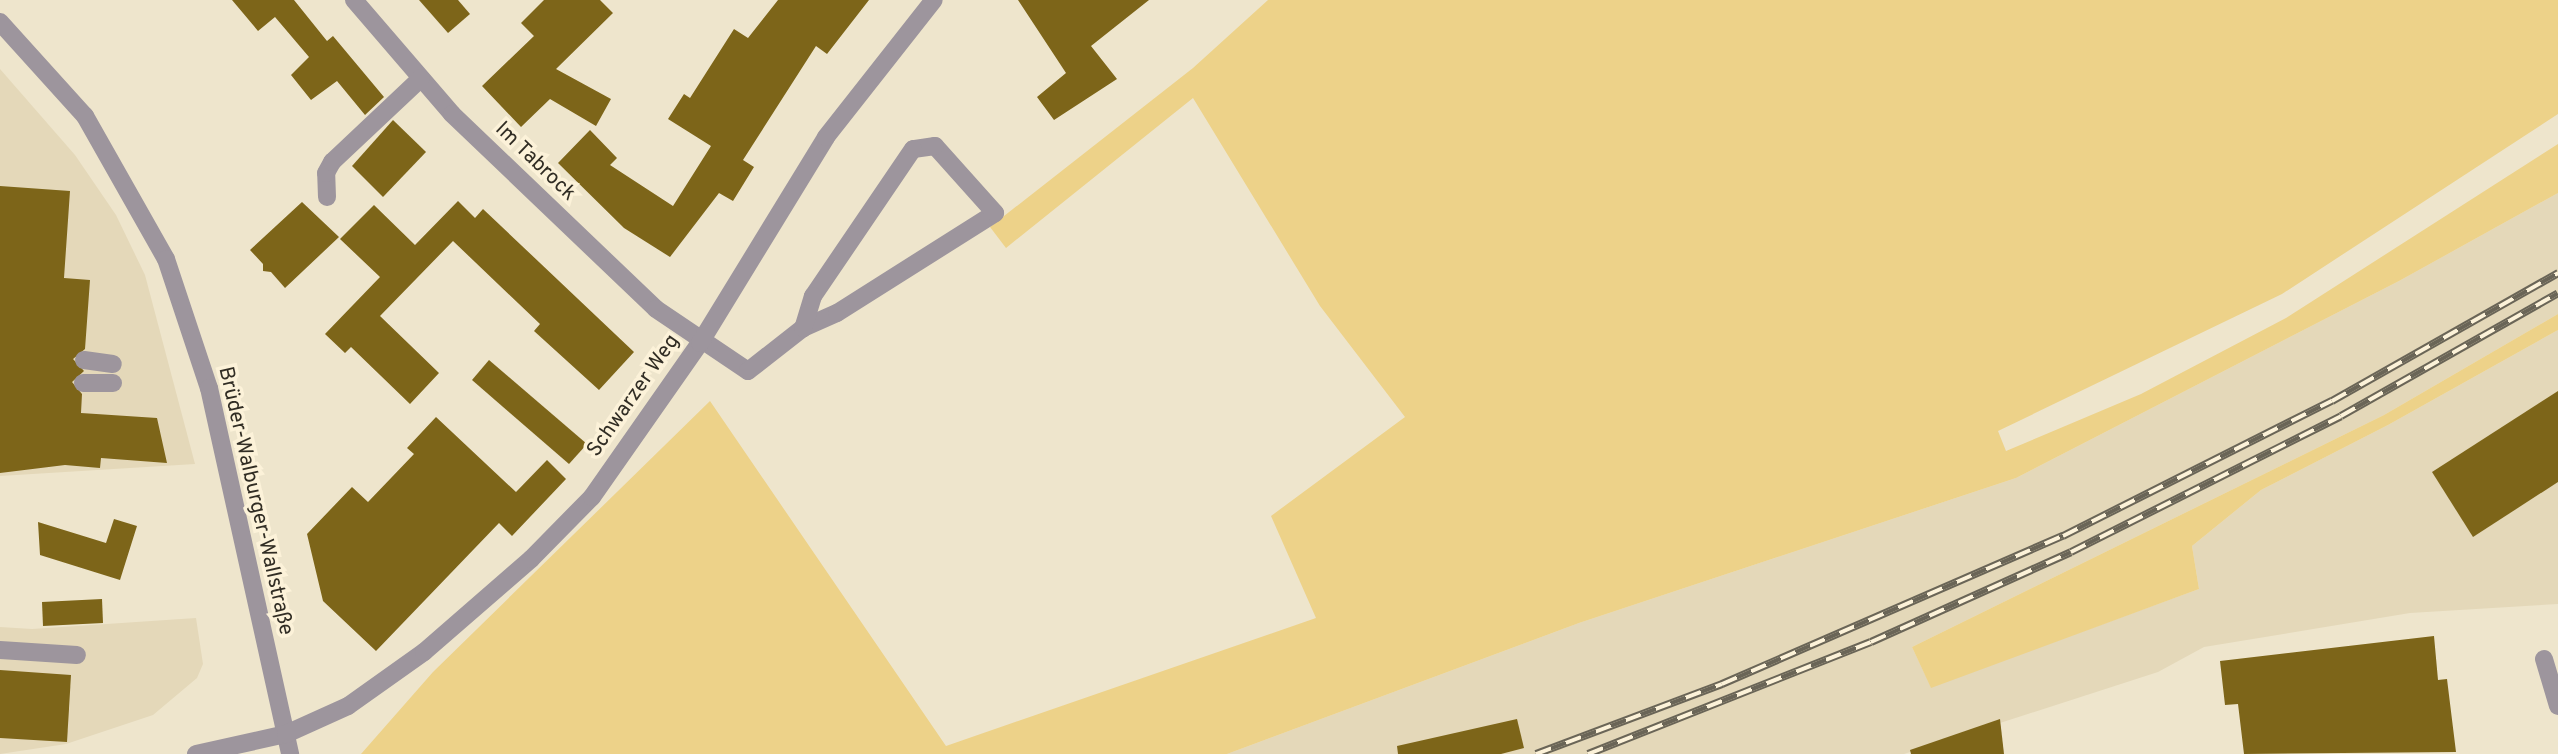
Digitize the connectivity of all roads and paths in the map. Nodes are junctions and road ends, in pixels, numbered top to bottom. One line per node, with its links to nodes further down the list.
1 (354, 0): 4 (street, Im Tabrock)
2 (934, 0): 7 (street, Schwarzer Weg)
3 (0, 22): 16 (street, Brüder-Walburger-Wallstraße)
4 (421, 78): 5 (street); 7 (street, Im Tabrock)
5 (327, 197)
6 (803, 328): 6 (street); 7 (street, Im Tabrock)
7 (700, 343): 16 (street, Schwarzer Weg)
8 (84, 360): 9 (street)
9 (113, 363)
10 (83, 383): 11 (street)
11 (113, 383)
12 (0, 650): 13 (street)
13 (77, 655)
14 (2544, 659): 15 (street)
15 (2558, 706)
16 (285, 734): 17 (street, Schwarzer Weg); 18 (street, Brüder-Walburger-Wallstraße)
17 (196, 754)
18 (290, 754)

